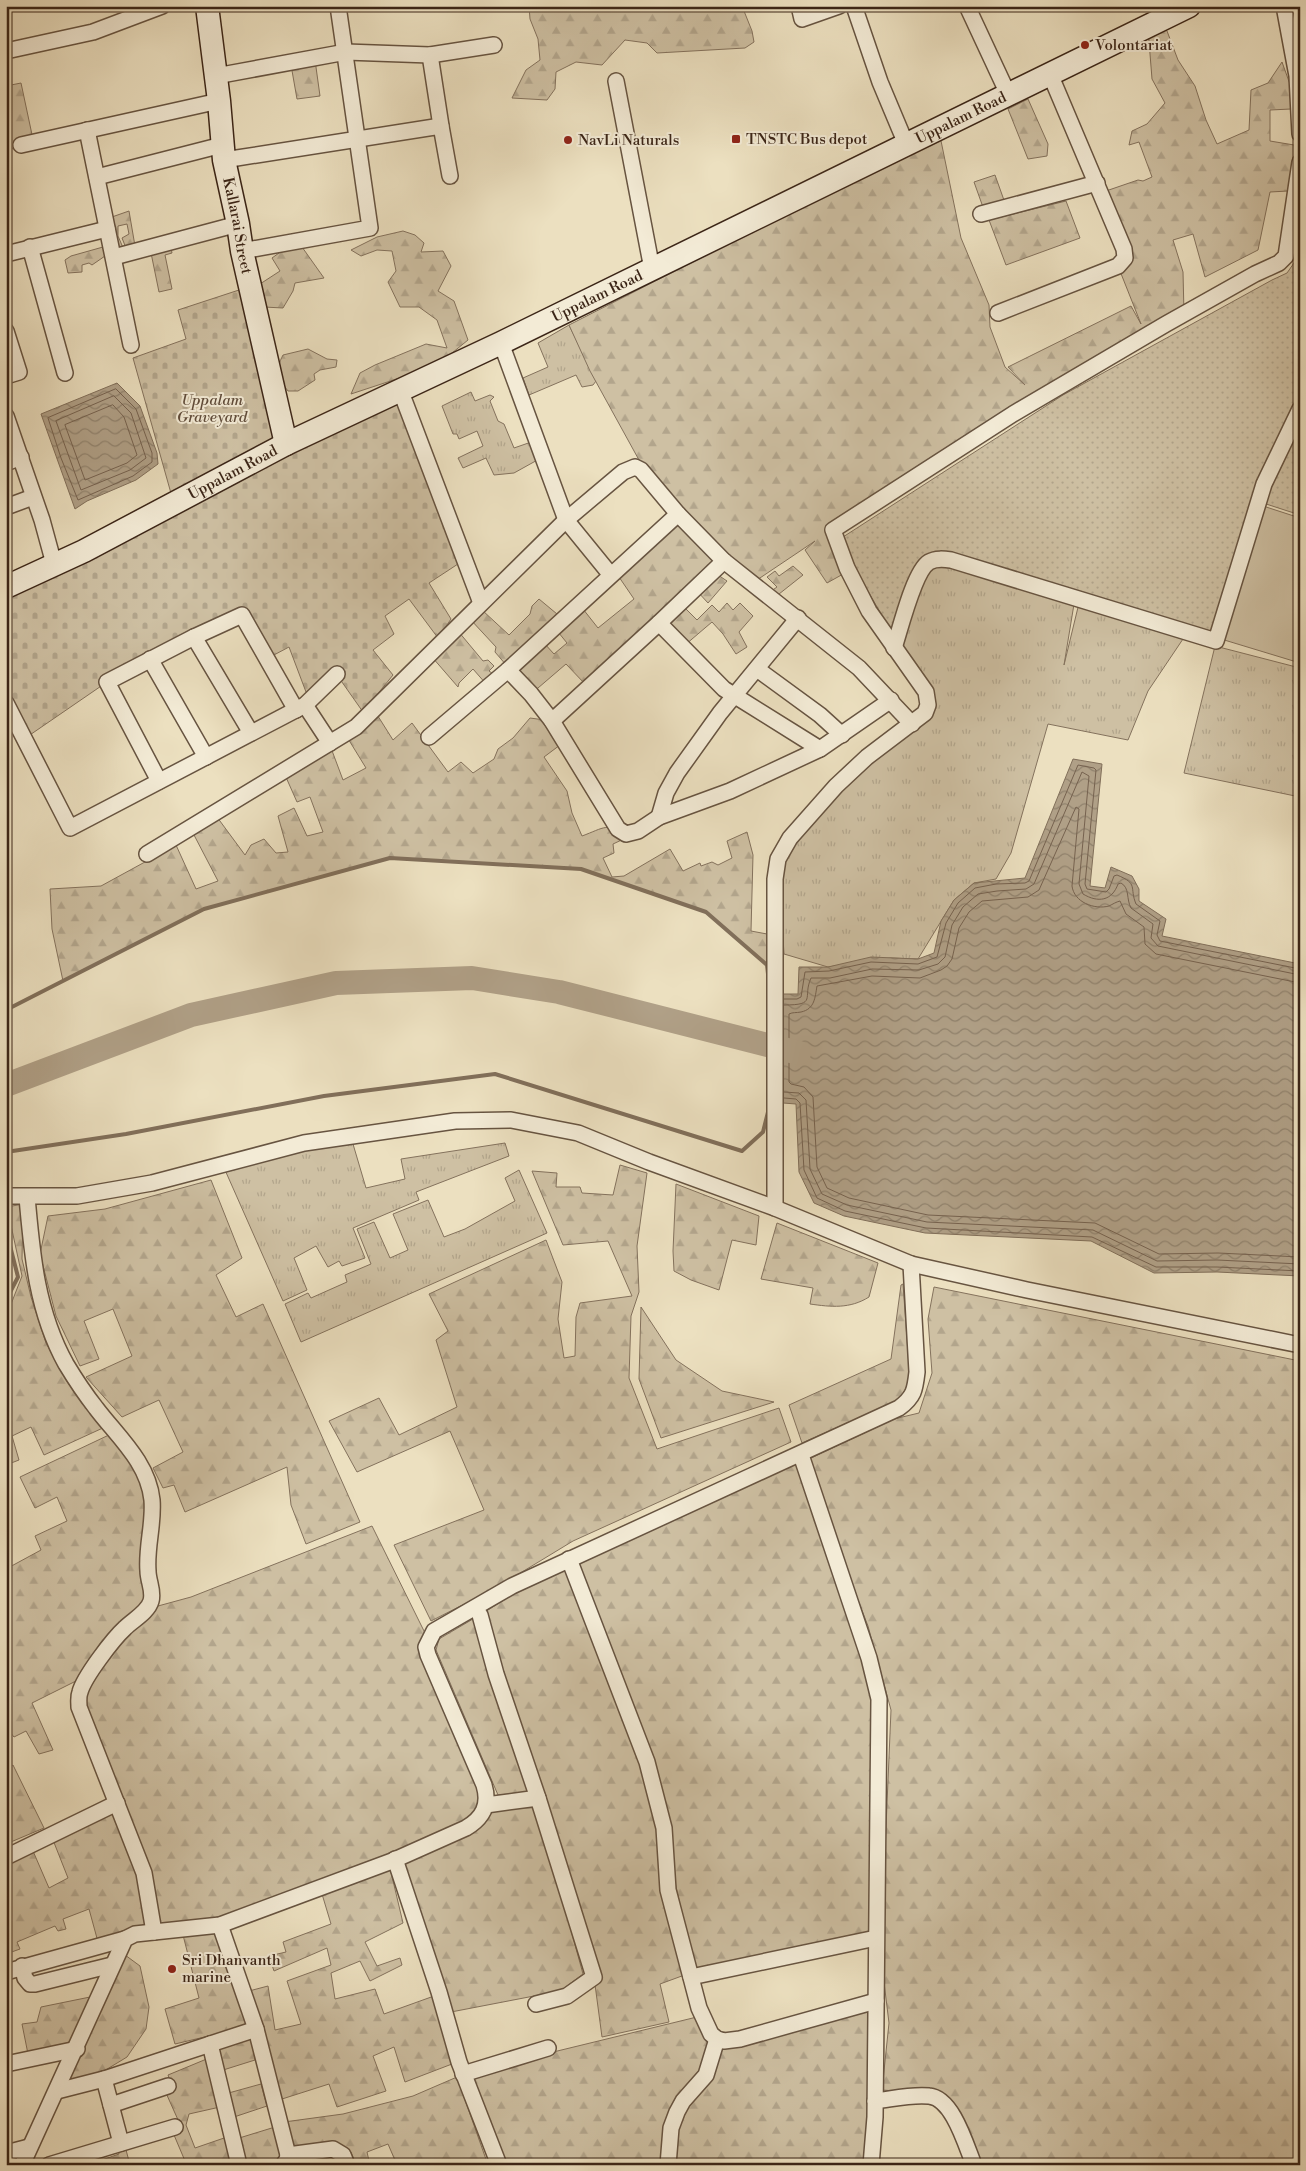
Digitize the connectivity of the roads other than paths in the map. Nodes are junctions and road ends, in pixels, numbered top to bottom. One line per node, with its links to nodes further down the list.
1 (162, 6): 11 (street)
2 (207, 6): 15 (main road, Kallarai Street)
3 (338, 6): 12 (street)
4 (799, 6): 5 (street)
5 (839, 6)
6 (854, 6): 23 (street)
7 (967, 6): 17 (street)
8 (1189, 6): 14 (main road, Uppalam Road)
9 (1284, 6): 21 (street)
10 (494, 46): 13 (street)
11 (6, 51)
12 (346, 52): 13 (street); 15 (street); 22 (street)
13 (430, 55): 19 (street)
14 (1050, 74): 17 (main road, Uppalam Road); 29 (street)
15 (216, 76): 18 (main road, Kallarai Street)
16 (616, 81): 37 (street)
17 (1008, 94): 23 (main road, Uppalam Road)
18 (219, 101): 20 (street); 25 (main road, Kallarai Street)
19 (441, 126): 22 (street); 27 (street)
20 (88, 130): 24 (street); 28 (street)
21 (1300, 134)
22 (357, 139): 25 (street); 34 (street)
23 (906, 144): 37 (main road, Uppalam Road)
24 (21, 145)
25 (223, 152): 28 (street); 31 (main road, Kallarai Street)
26 (1300, 162): 63 (street)
27 (450, 176)
28 (96, 177): 32 (street)
29 (1097, 183): 30 (street); 38 (street)
30 (981, 214)
31 (238, 224): 34 (main road, Kallarai Street); 36 (street)
32 (106, 229): 33 (street); 36 (street)
33 (30, 247): 35 (street); 42 (street)
34 (242, 251): 48 (main road, Kallarai Street)
35 (6, 254)
36 (114, 257): 41 (street)
37 (652, 269): 40 (main road, Uppalam Road)
38 (998, 313)
39 (6, 332): 43 (street)
40 (501, 343): 44 (main road, Uppalam Road); 54 (street)
41 (131, 345)
42 (65, 373)
43 (6, 376)
44 (401, 392): 48 (main road, Uppalam Road); 59 (street)
45 (1300, 410): 63 (street)
46 (6, 416): 47 (street)
47 (9, 431): 49 (street)
48 (286, 444): 56 (main road, Uppalam Road)
49 (21, 457): 50 (street); 51 (street)
50 (6, 463)
51 (33, 496): 52 (street); 56 (street)
52 (6, 507)
53 (678, 514): 54 (street); 55 (street); 57 (street)
54 (566, 520): 57 (street); 59 (street)
55 (724, 561): 60 (street); 61 (street)
56 (54, 564): 58 (main road, Uppalam Road)
57 (610, 574): 66 (street)
58 (6, 587)
59 (481, 603): 77 (street)
60 (798, 618): 65 (street); 69 (street)
61 (659, 624): 68 (street); 72 (street)
62 (194, 637): 64 (street); 71 (street); 74 (street)
63 (894, 648): 73 (street)
64 (150, 659): 79 (street); 80 (street)
65 (757, 669): 68 (street); 75 (street)
66 (508, 670): 72 (street); 76 (street)
67 (336, 674): 71 (street)
68 (734, 696): 78 (street); 81 (street)
69 (891, 700): 73 (street); 75 (street)
70 (6, 703): 80 (street)
71 (300, 707): 74 (street); 77 (street)
72 (552, 721): 81 (street)
73 (912, 724): 85 (street)
74 (251, 733): 79 (street)
75 (842, 735): 78 (street)
76 (429, 737)
77 (330, 743): 82 (street)
78 (820, 749): 81 (street)
79 (206, 757): 80 (street)
80 (159, 782)
81 (659, 817)
82 (148, 854)
83 (8, 1196): 84 (street)
84 (27, 1197): 85 (street); 92 (street)
85 (775, 1208): 86 (street)
86 (912, 1264): 87 (street); 88 (street)
87 (1300, 1345)
88 (800, 1455): 89 (street); 98 (street)
89 (569, 1559): 93 (street); 103 (street)
90 (480, 1615): 91 (street)
91 (538, 1798): 93 (street); 105 (street)
92 (118, 1804): 94 (street); 97 (street)
93 (486, 1805): 95 (street)
94 (6, 1857)
95 (395, 1859): 96 (street); 112 (street)
96 (220, 1925): 97 (street); 106 (street)
97 (154, 1932): 99 (street)
98 (876, 1938): 103 (street); 104 (street)
99 (125, 1939): 100 (street); 101 (street)
100 (112, 1965): 101 (street); 109 (street)
101 (22, 1966): 102 (street)
102 (6, 1972)
103 (690, 1977): 107 (street)
104 (876, 2001): 107 (street); 116 (street)
105 (536, 2004)
106 (256, 2029): 108 (street); 122 (street)
107 (717, 2039): 128 (street)
108 (210, 2044): 113 (street); 125 (street)
109 (77, 2048): 111 (street); 115 (street)
110 (548, 2048): 112 (street)
111 (6, 2064)
112 (464, 2074): 127 (street)
113 (104, 2079): 115 (street); 117 (street)
114 (168, 2086): 117 (street)
115 (57, 2091): 120 (street)
116 (875, 2101): 129 (street); 130 (street)
117 (111, 2105): 119 (street)
118 (175, 2127): 119 (street)
119 (121, 2143): 124 (street)
120 (29, 2148): 121 (street); 123 (street)
121 (6, 2153)
122 (285, 2160): 126 (street)
123 (22, 2165)
124 (49, 2165)
125 (239, 2165)
126 (347, 2165)
127 (499, 2165)
128 (668, 2165)
129 (871, 2165)
130 (974, 2165)

